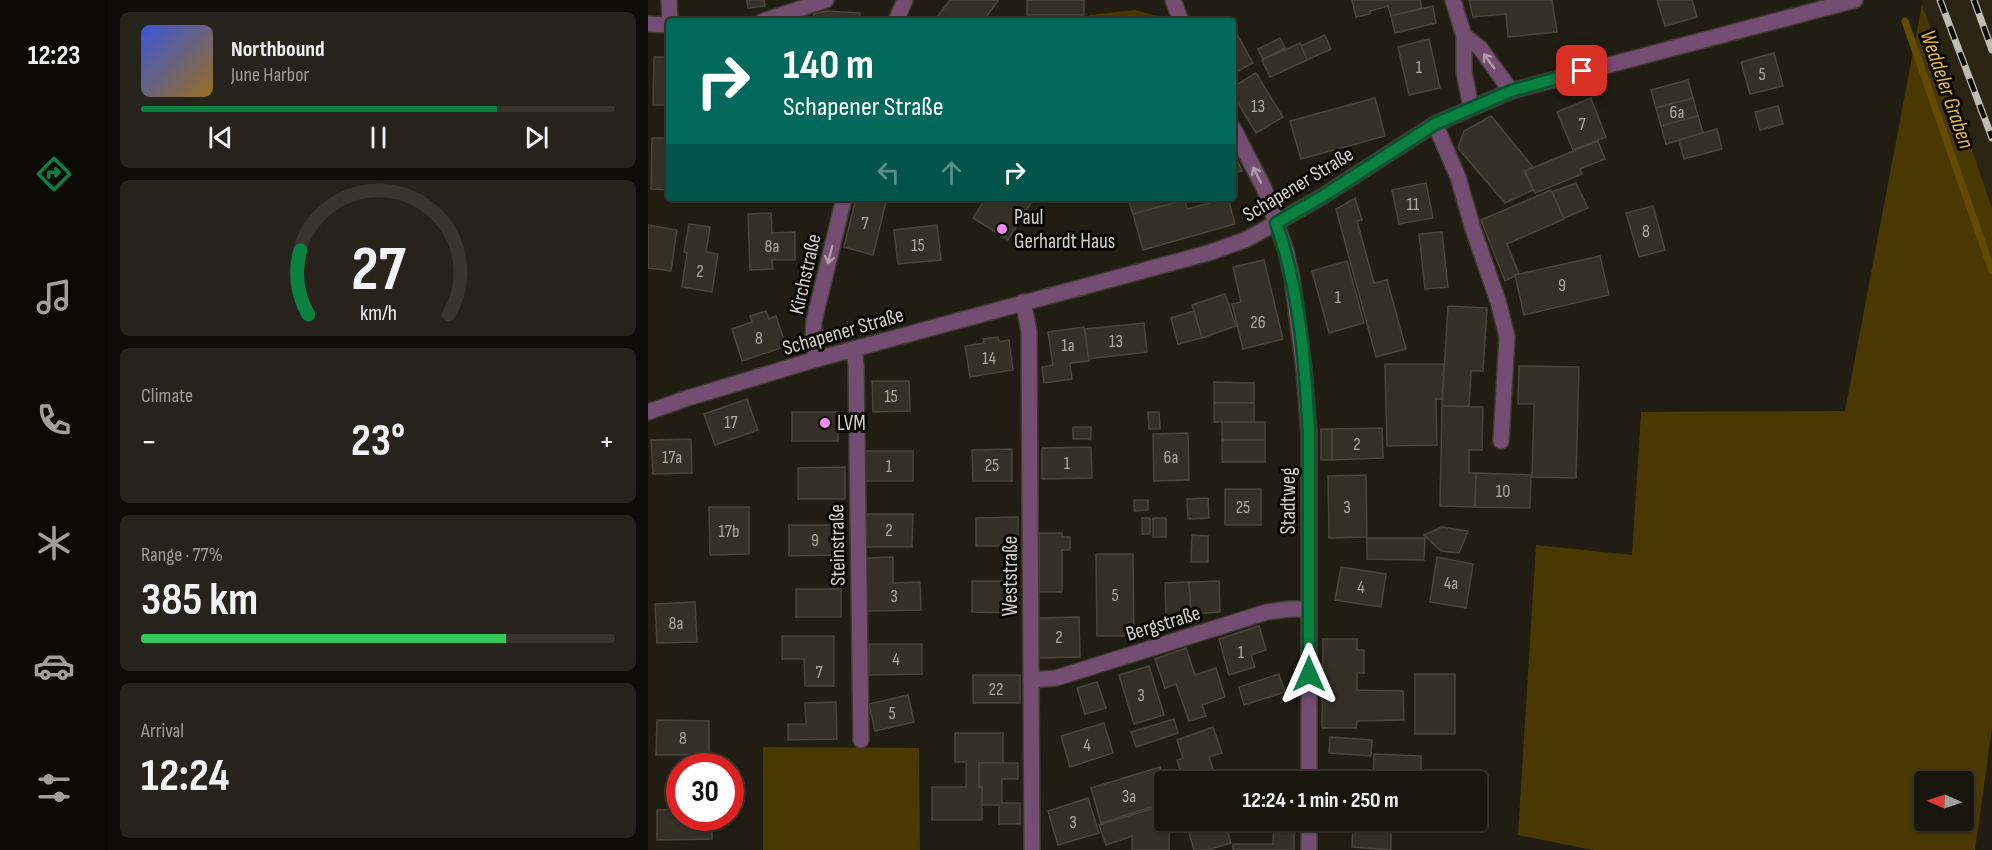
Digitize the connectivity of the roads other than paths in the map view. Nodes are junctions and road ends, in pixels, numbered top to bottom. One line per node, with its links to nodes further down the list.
1 (669, 0): 7 (street)
2 (826, 0): 8 (street)
3 (905, 0): 9 (street)
4 (1173, 0): 10 (street)
5 (1453, 0): 13 (street)
6 (1851, 0): 14 (street, Schapener Straße)
7 (669, 18)
8 (773, 18)
9 (897, 18)
10 (1180, 18)
11 (666, 23): 12 (street)
12 (648, 24)
13 (1464, 36): 14 (street, one-way to 13); 15 (street)
14 (1511, 91): 15 (street, Schapener Straße)
15 (1471, 107): 16 (street, Schapener Straße)
16 (1435, 124): 19 (street, Schapener Straße); 24 (street)
17 (1236, 134): 19 (street, one-way to 17)
18 (843, 201): 22 (street, Kirchstraße, one-way to 22)
19 (1276, 223): 20 (street, Schapener Straße); 25 (street, Stadtweg)
20 (1023, 302): 21 (street, Schapener Straße); 26 (street, Weststraße)
21 (854, 350): 22 (street, Schapener Straße); 27 (street, Steinstraße)
22 (818, 359): 23 (street, Schapener Straße)
23 (648, 412)
24 (1501, 441)
25 (1309, 609): 26 (street, Bergstraße); 28 (street, Stadtweg)
26 (1031, 680): 30 (street, Weststraße)
27 (861, 740)
28 (1309, 771)
29 (1309, 831): 31 (street)
30 (1032, 850)
31 (1309, 850)

